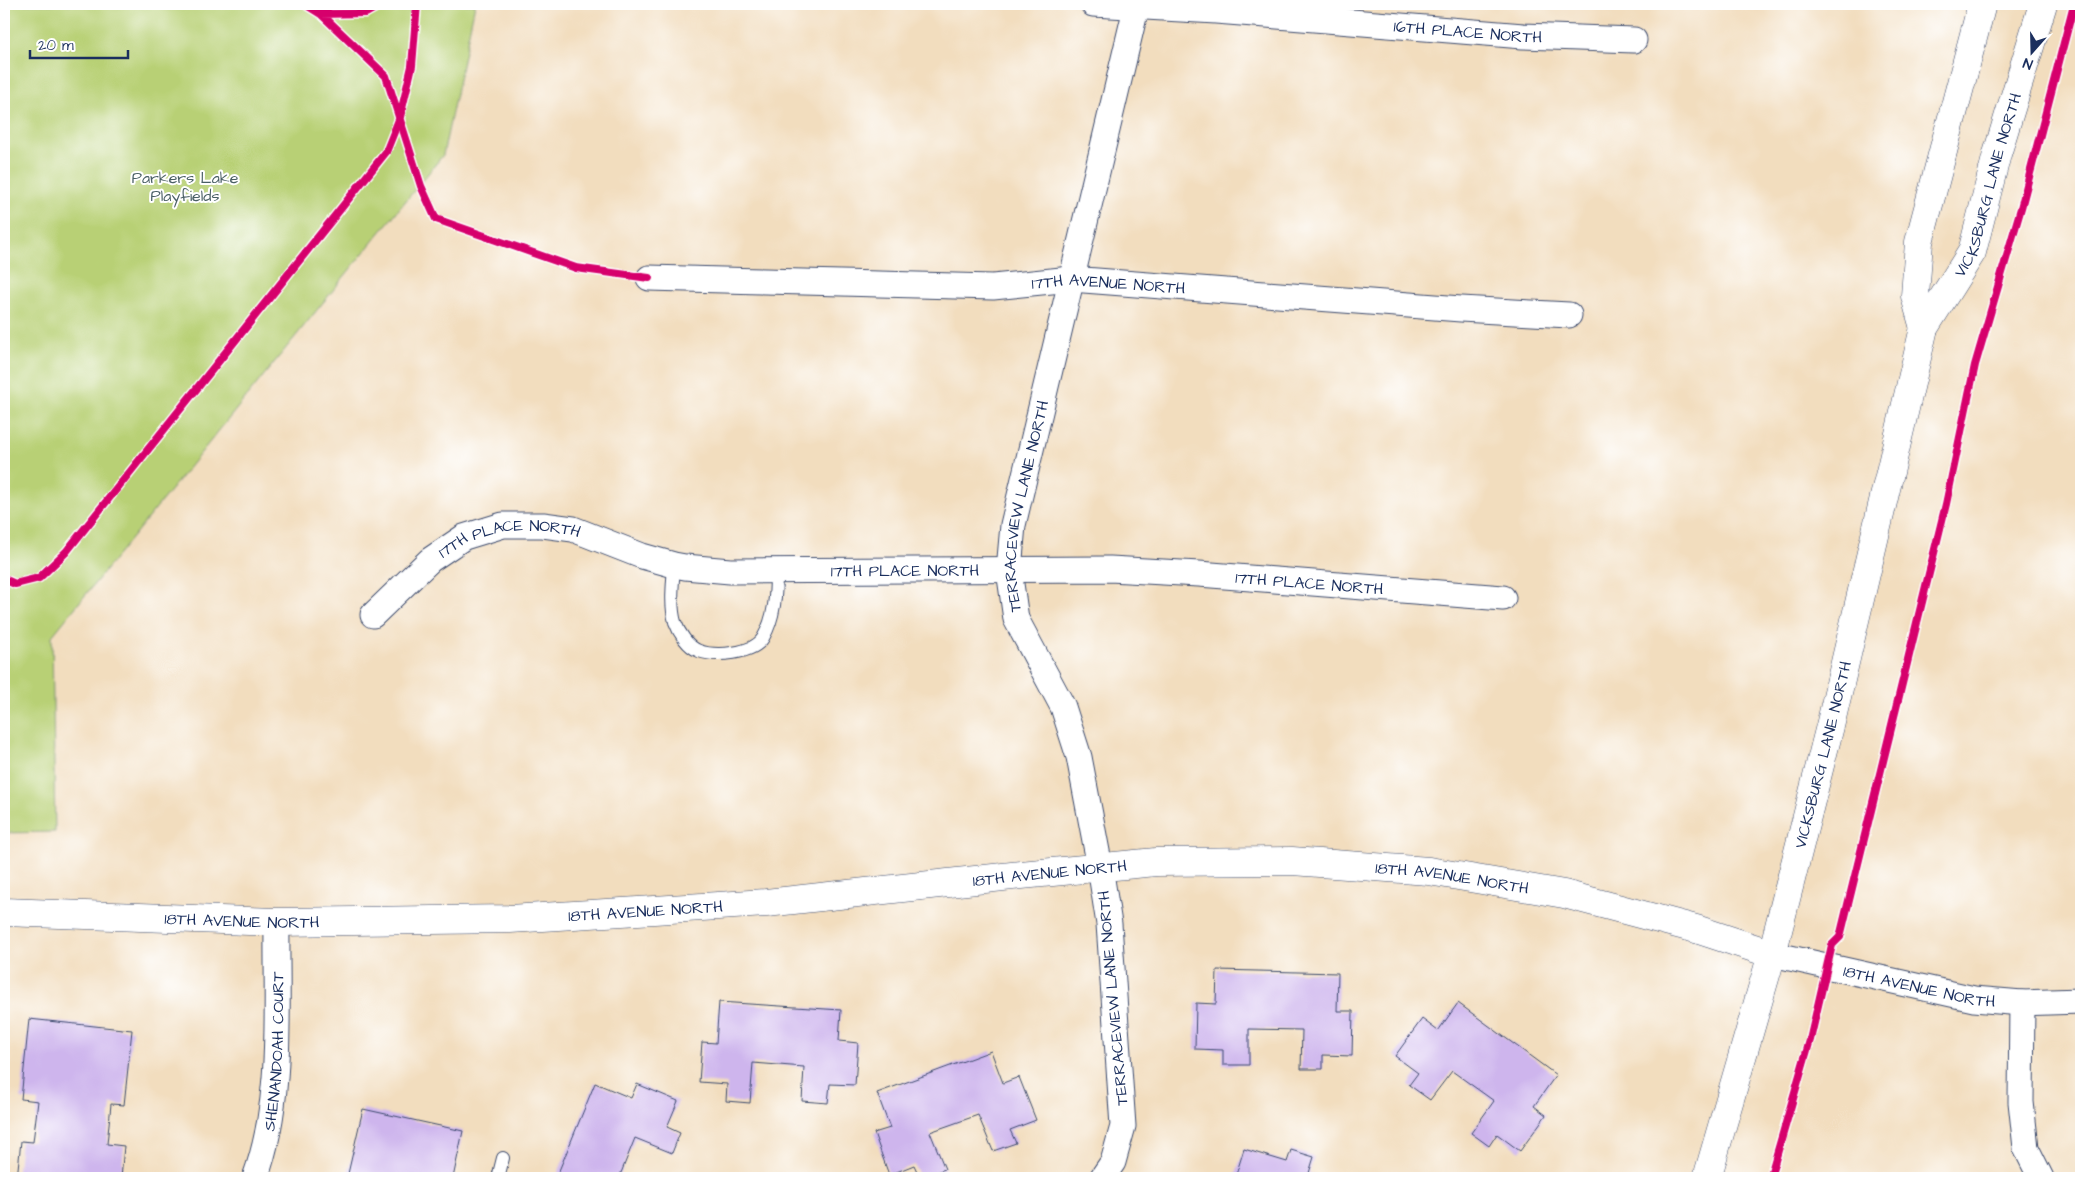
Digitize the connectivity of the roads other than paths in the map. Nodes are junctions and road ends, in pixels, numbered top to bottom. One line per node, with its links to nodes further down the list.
1 (1093, 4): 2 (street, 16TH PLACE NORTH)
2 (1137, 4): 5 (street, 16TH PLACE NORTH); 7 (street, TERRACEVIEW LANE NORTH)
3 (1982, 4): 9 (street, VICKSBURG LANE NORTH)
4 (2043, 4): 9 (street, VICKSBURG LANE NORTH)
5 (1634, 40)
6 (649, 278): 7 (street, 17TH AVENUE NORTH)
7 (1071, 280): 8 (street, 17TH AVENUE NORTH); 11 (street, TERRACEVIEW LANE NORTH)
8 (1568, 315)
9 (1924, 328): 18 (street, VICKSBURG LANE NORTH)
10 (674, 565): 12 (street, 17TH PLACE NORTH); 12 (lane); 14 (street, 17TH PLACE NORTH)
11 (1009, 570): 12 (street, 17TH PLACE NORTH); 13 (street, 17TH PLACE NORTH); 15 (street, TERRACEVIEW LANE NORTH)
12 (776, 571)
13 (1503, 598)
14 (373, 615)
15 (1100, 868): 17 (street, 18TH AVENUE NORTH); 18 (street, 18TH AVENUE NORTH); 24 (street, TERRACEVIEW LANE NORTH)
16 (4, 912): 17 (street, 18TH AVENUE NORTH)
17 (277, 922): 22 (street, SHENANDOAH COURT)
18 (1772, 954): 20 (street, 18TH AVENUE NORTH); 25 (street, VICKSBURG LANE NORTH)
19 (2081, 1001): 20 (street, 18TH AVENUE NORTH)
20 (2022, 1004): 26 (street)
21 (503, 1158): 23 (lane)
22 (256, 1178)
23 (498, 1178)
24 (1102, 1178)
25 (1707, 1178)
26 (2041, 1178)

